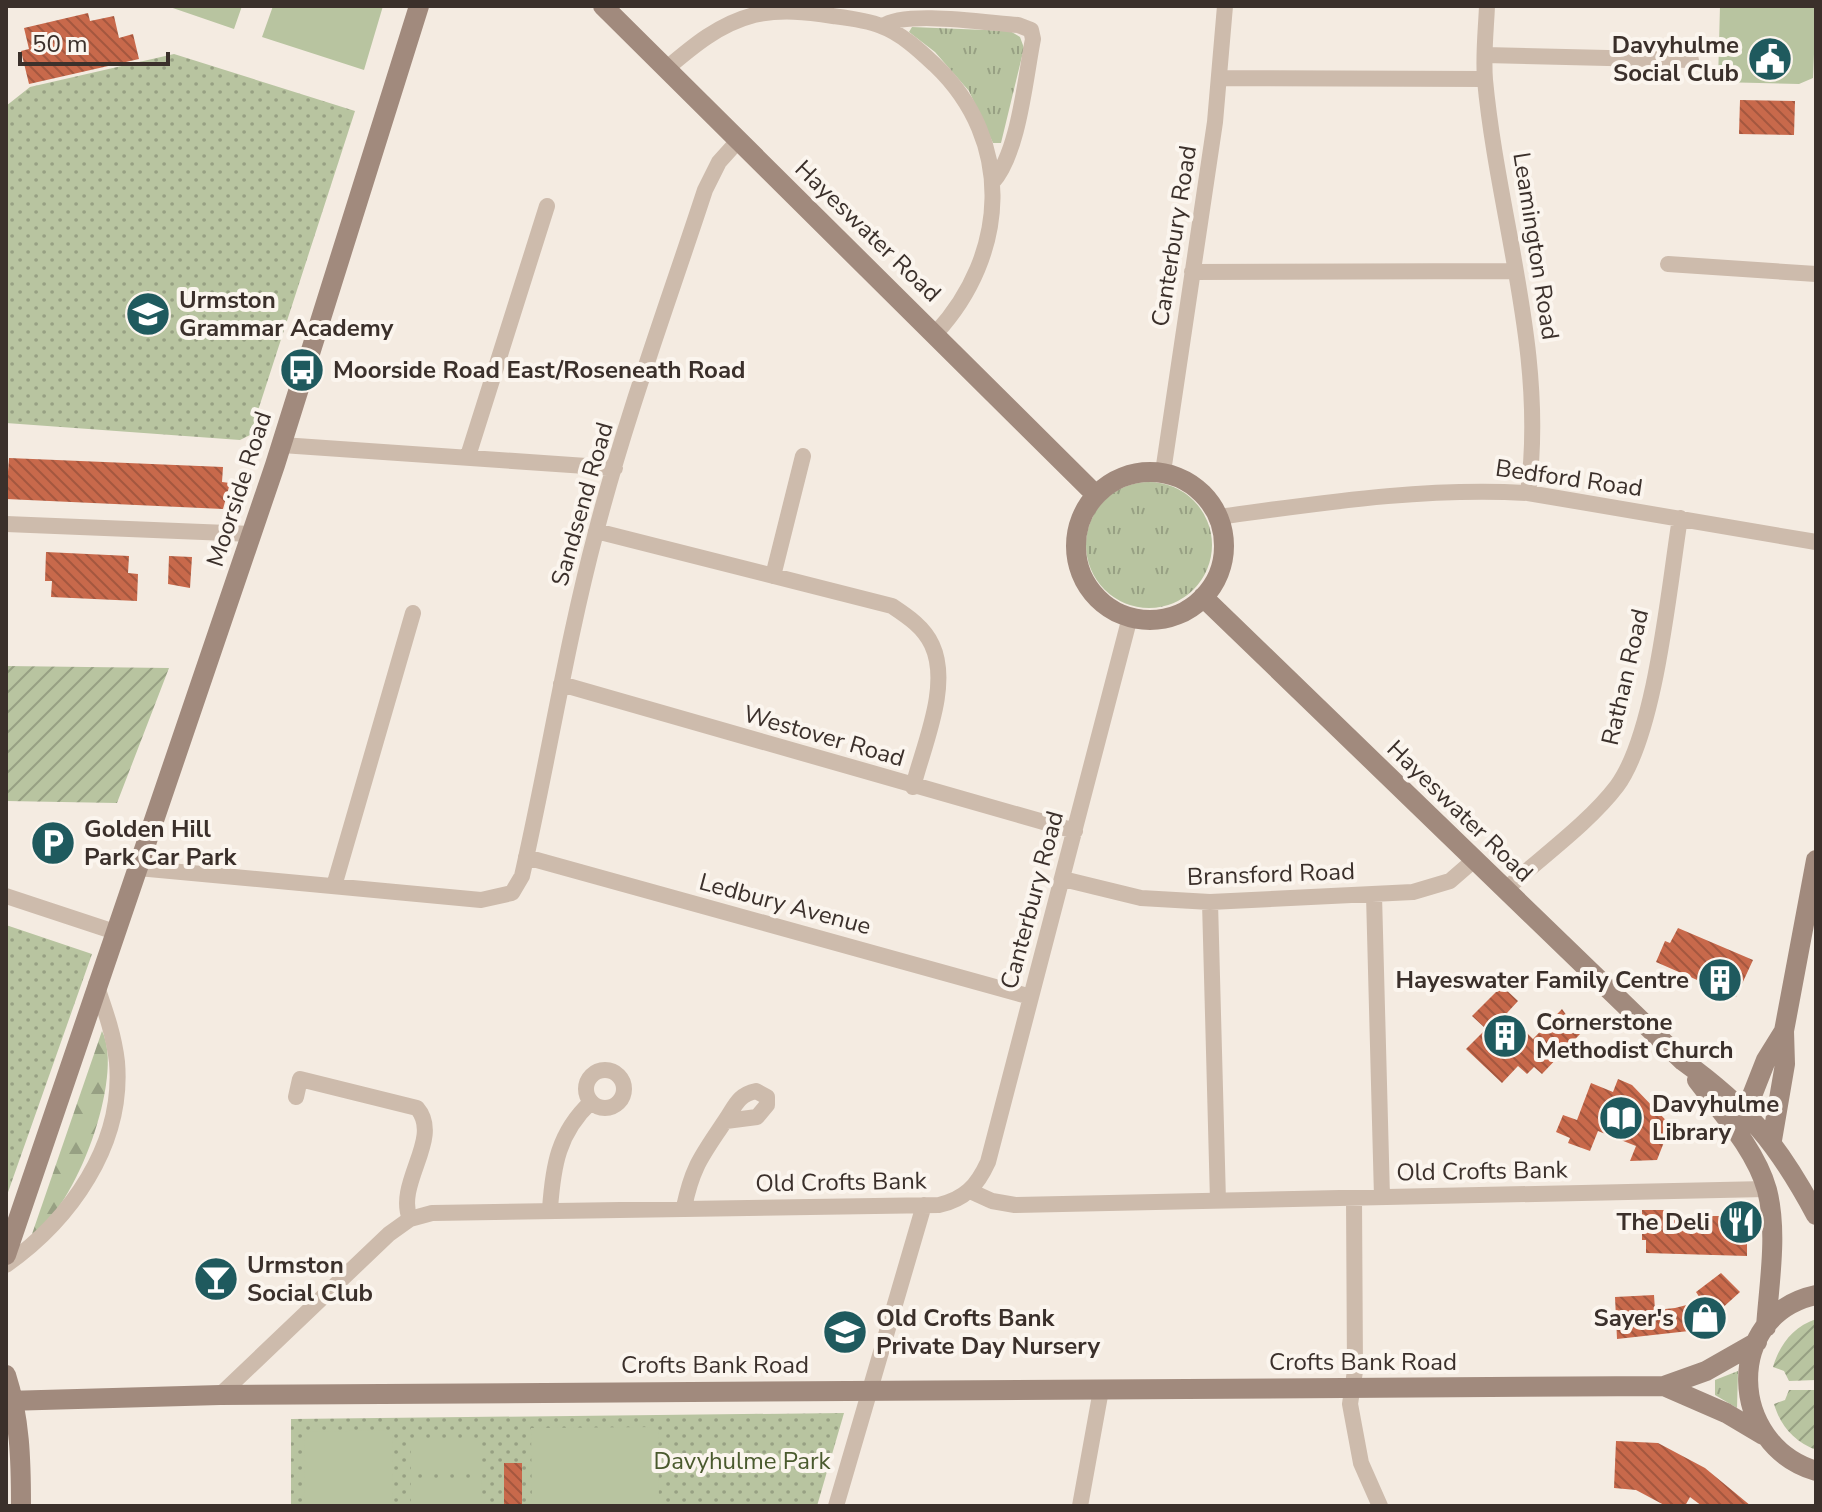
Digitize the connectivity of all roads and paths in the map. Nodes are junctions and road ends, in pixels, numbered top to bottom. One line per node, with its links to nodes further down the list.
1 (419, 6): 19 (main road, Moorside Road)
2 (603, 6): 8 (main road, Hayeswater Road)
3 (1225, 6): 9 (street, Canterbury Road)
4 (1487, 6): 6 (street, Leamington Road)
5 (883, 26): 8 (street); 12 (street); 12 (street)
6 (1485, 55): 7 (street); 10 (street, Leamington Road)
7 (1691, 60)
8 (666, 69): 11 (main road, Hayeswater Road)
9 (1221, 78): 10 (street); 16 (street, Canterbury Road)
10 (1485, 79): 15 (street, Leamington Road)
11 (737, 142): 18 (main road, Hayeswater Road); 22 (street, Sandsend Road)
12 (992, 183): 18 (street)
13 (547, 206): 20 (street)
14 (1668, 264): 17 (street)
15 (1515, 271): 16 (street); 24 (street, Leamington Road)
16 (1192, 272): 23 (street, Canterbury Road)
17 (1816, 274)
18 (936, 333): 25 (main road, Hayeswater Road)
19 (282, 445): 20 (street); 30 (main road, Moorside Road)
20 (468, 456): 22 (street)
21 (803, 456): 32 (street)
22 (615, 468): 29 (street, Sandsend Road)
23 (1163, 472): 25 (main road); 26 (main road)
24 (1528, 493): 26 (street, Bedford Road); 27 (street, Bedford Road)
25 (1096, 495): 35 (main road)
26 (1218, 517): 33 (main road)
27 (1680, 518): 31 (street, Bedford Road); 45 (street, Rathan Road)
28 (6, 524): 30 (street)
29 (596, 531): 32 (street); 36 (street, Sandsend Road)
30 (252, 534): 42 (main road, Moorside Road)
31 (1816, 542)
32 (773, 576): 37 (street)
33 (1203, 597): 35 (main road); 41 (main road, Hayeswater Road)
34 (413, 613): 44 (street)
35 (1130, 617): 38 (street, Canterbury Road)
36 (561, 684): 37 (street, Westover Road); 39 (street, Sandsend Road)
37 (913, 787): 38 (street, Westover Road)
38 (1075, 831): 43 (street, Canterbury Road)
39 (526, 857): 44 (street, Sandsend Road); 51 (street, Ledbury Avenue)
40 (1816, 860): 52 (main road)
41 (1473, 861): 45 (main road, Hayeswater Road); 46 (street, Bransford Road)
42 (138, 868): 44 (street); 49 (main road, Moorside Road)
43 (1063, 879): 48 (street, Bransford Road); 51 (street, Canterbury Road)
44 (334, 886)
45 (1505, 890): 53 (main road, Hayeswater Road)
46 (1374, 895): 48 (street, Bransford Road); 62 (street)
47 (6, 896): 49 (street)
48 (1210, 902): 64 (street)
49 (115, 932): 50 (main road, Moorside Road)
50 (96, 984): 70 (main road, Moorside Road); 71 (street)
51 (1031, 997): 61 (street, Canterbury Road)
52 (1784, 1031): 56 (main road); 59 (main road)
53 (1683, 1061): 56 (main road, Hayeswater Road); 58 (main road, Hayeswater Road)
54 (296, 1097): 69 (street)
55 (591, 1102): 67 (street)
56 (1745, 1111): 58 (main road); 59 (main road, Hayeswater Road)
57 (726, 1121): 66 (street)
58 (1738, 1137): 60 (main road, Hayeswater Road)
59 (1772, 1140): 68 (main road, Hayeswater Road)
60 (1766, 1189): 62 (street, Old Crofts Bank); 73 (main road, Hayeswater Road)
61 (970, 1191): 64 (street, Old Crofts Bank); 65 (street, Old Crofts Bank)
62 (1382, 1197): 63 (street, Old Crofts Bank)
63 (1354, 1198): 64 (street, Old Crofts Bank); 76 (street)
64 (1218, 1201)
65 (924, 1205): 66 (street, Old Crofts Bank); 78 (street)
66 (684, 1207): 67 (street, Old Crofts Bank)
67 (550, 1209): 69 (street, Old Crofts Bank)
68 (1816, 1215)
69 (410, 1219): 79 (street, Old Crofts Bank)
70 (6, 1255)
71 (6, 1265)
72 (1816, 1295): 73 (main road, Crofts Bank Road)
73 (1762, 1334): 75 (main road, Crofts Bank Road); 81 (main road, Hayeswater Road)
74 (6, 1375): 80 (main road)
75 (1664, 1386): 76 (main road, Crofts Bank Road); 81 (main road, Crofts Bank Road)
76 (1352, 1388): 77 (main road, Crofts Bank Road); 86 (street)
77 (1101, 1390): 78 (main road, Crofts Bank Road); 85 (street)
78 (870, 1391): 79 (main road, Crofts Bank Road); 84 (street)
79 (220, 1395): 80 (main road, Crofts Bank Road)
80 (10, 1401): 83 (main road)
81 (1763, 1435): 82 (main road, Crofts Bank Road)
82 (1816, 1471)
83 (21, 1506)
84 (836, 1506)
85 (1080, 1506)
86 (1380, 1506)

